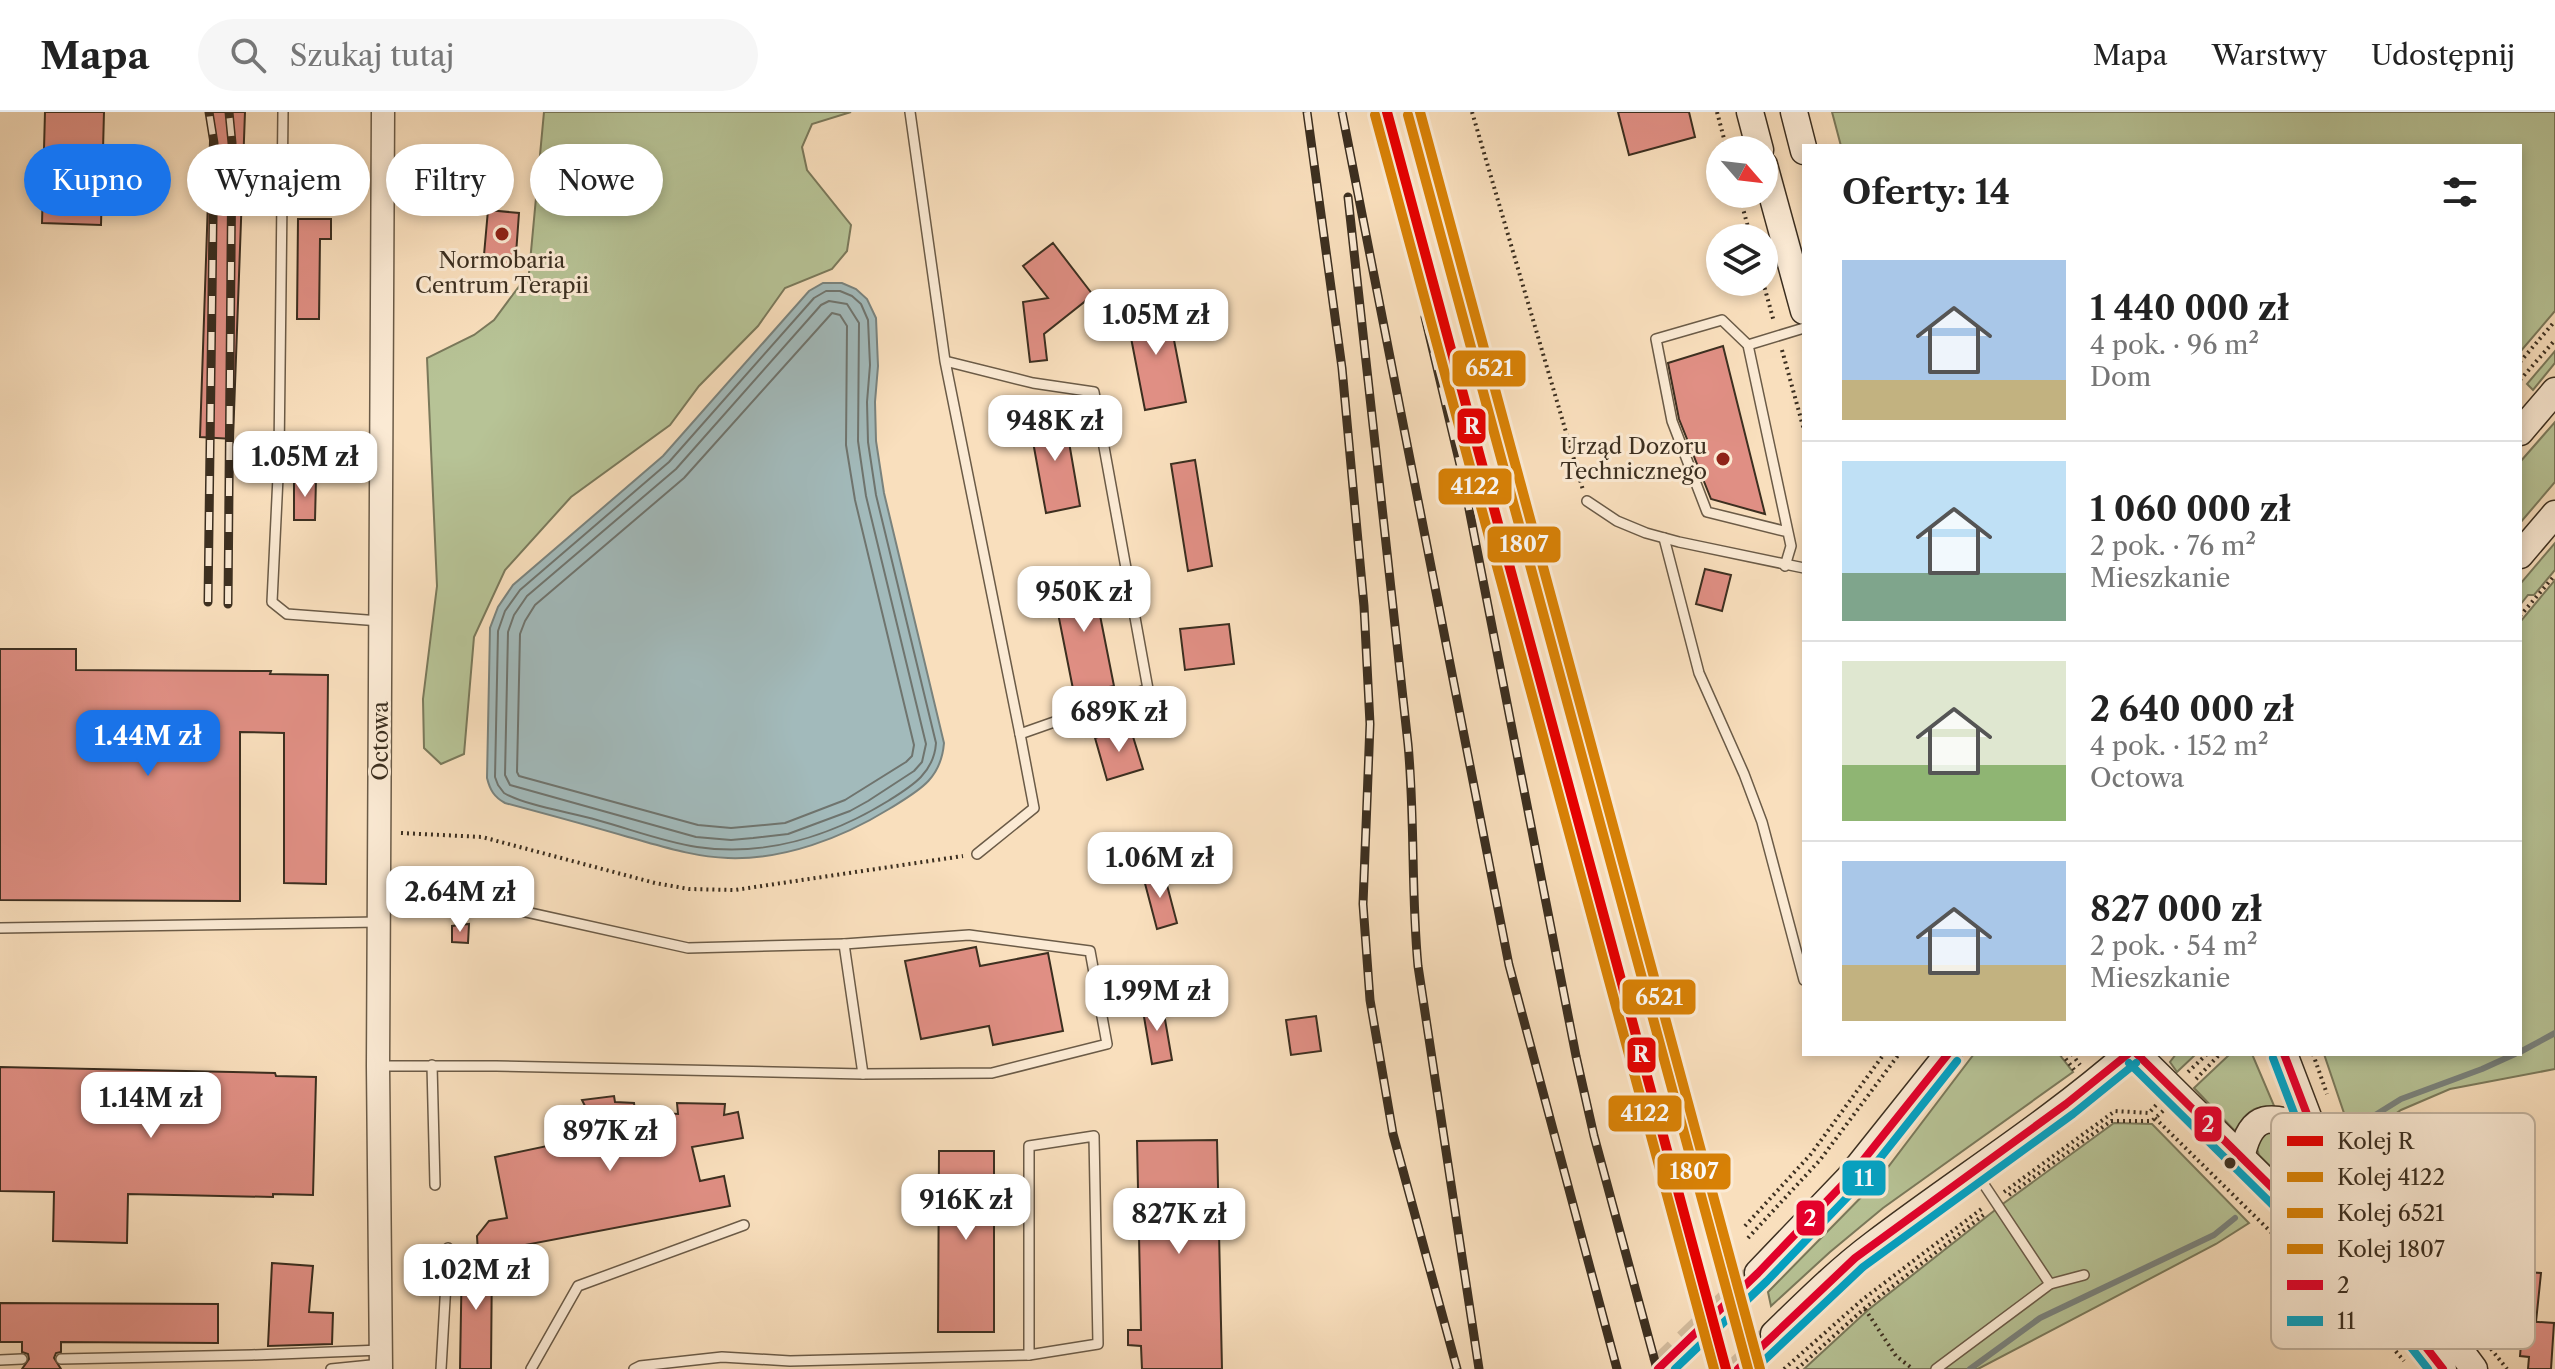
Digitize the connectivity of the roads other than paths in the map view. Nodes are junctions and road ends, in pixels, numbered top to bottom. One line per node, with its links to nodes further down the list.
1 (283, 112): 22 (lane)
2 (383, 112): 22 (street, Octowa)
3 (910, 112): 12 (lane)
4 (1750, 112): 6 (main road)
5 (1794, 112): 7 (main road)
6 (1756, 136)
7 (1802, 144)
8 (1776, 208): 9 (main road)
9 (1802, 304)
10 (1802, 329): 11 (lane)
11 (1748, 345): 17 (lane); 17 (lane)
12 (945, 361): 23 (lane); 23 (lane)
13 (2555, 391): 14 (main road)
14 (2522, 430)
15 (1587, 501): 18 (lane)
16 (2555, 514): 19 (main road)
17 (1788, 532): 20 (lane)
18 (1664, 538): 20 (lane); 29 (lane)
19 (2522, 553)
20 (1785, 566): 21 (lane)
21 (1802, 568)
22 (380, 621): 25 (street, Octowa)
23 (1020, 734): 24 (lane)
24 (977, 854)
25 (379, 896): 26 (street, Octowa); 28 (lane)
26 (379, 922): 27 (lane); 35 (street, Octowa)
27 (0, 928)
28 (844, 944): 36 (lane); 36 (lane)
29 (1802, 972)
30 (1946, 1056): 45 (main road)
31 (2126, 1056): 40 (main road)
32 (2139, 1056): 39 (main road)
33 (2285, 1056): 37 (main road)
34 (432, 1065): 35 (lane); 36 (lane); 41 (lane)
35 (378, 1066): 56 (street, Octowa)
36 (863, 1074)
37 (2307, 1113)
38 (2271, 1119): 39 (main road)
39 (2241, 1158): 42 (main road)
40 (1975, 1171): 47 (lane); 48 (main road)
41 (435, 1185)
42 (2271, 1187)
43 (744, 1225): 59 (lane)
44 (448, 1248): 58 (lane)
45 (1758, 1273)
46 (2084, 1275): 47 (lane)
47 (2050, 1284): 62 (lane)
48 (1774, 1334)
49 (2427, 1349): 63 (main road)
50 (2459, 1349): 64 (main road)
51 (1029, 1355): 51 (lane); 52 (lane)
52 (722, 1357): 60 (lane); 61 (lane)
53 (22, 1359): 55 (lane)
54 (61, 1359): 56 (lane)
55 (0, 1360)
56 (381, 1361): 57 (lane)
57 (331, 1369)
58 (441, 1369)
59 (531, 1369)
60 (634, 1369)
61 (724, 1369)
62 (1936, 1369)
63 (2443, 1369)
64 (2474, 1369)

